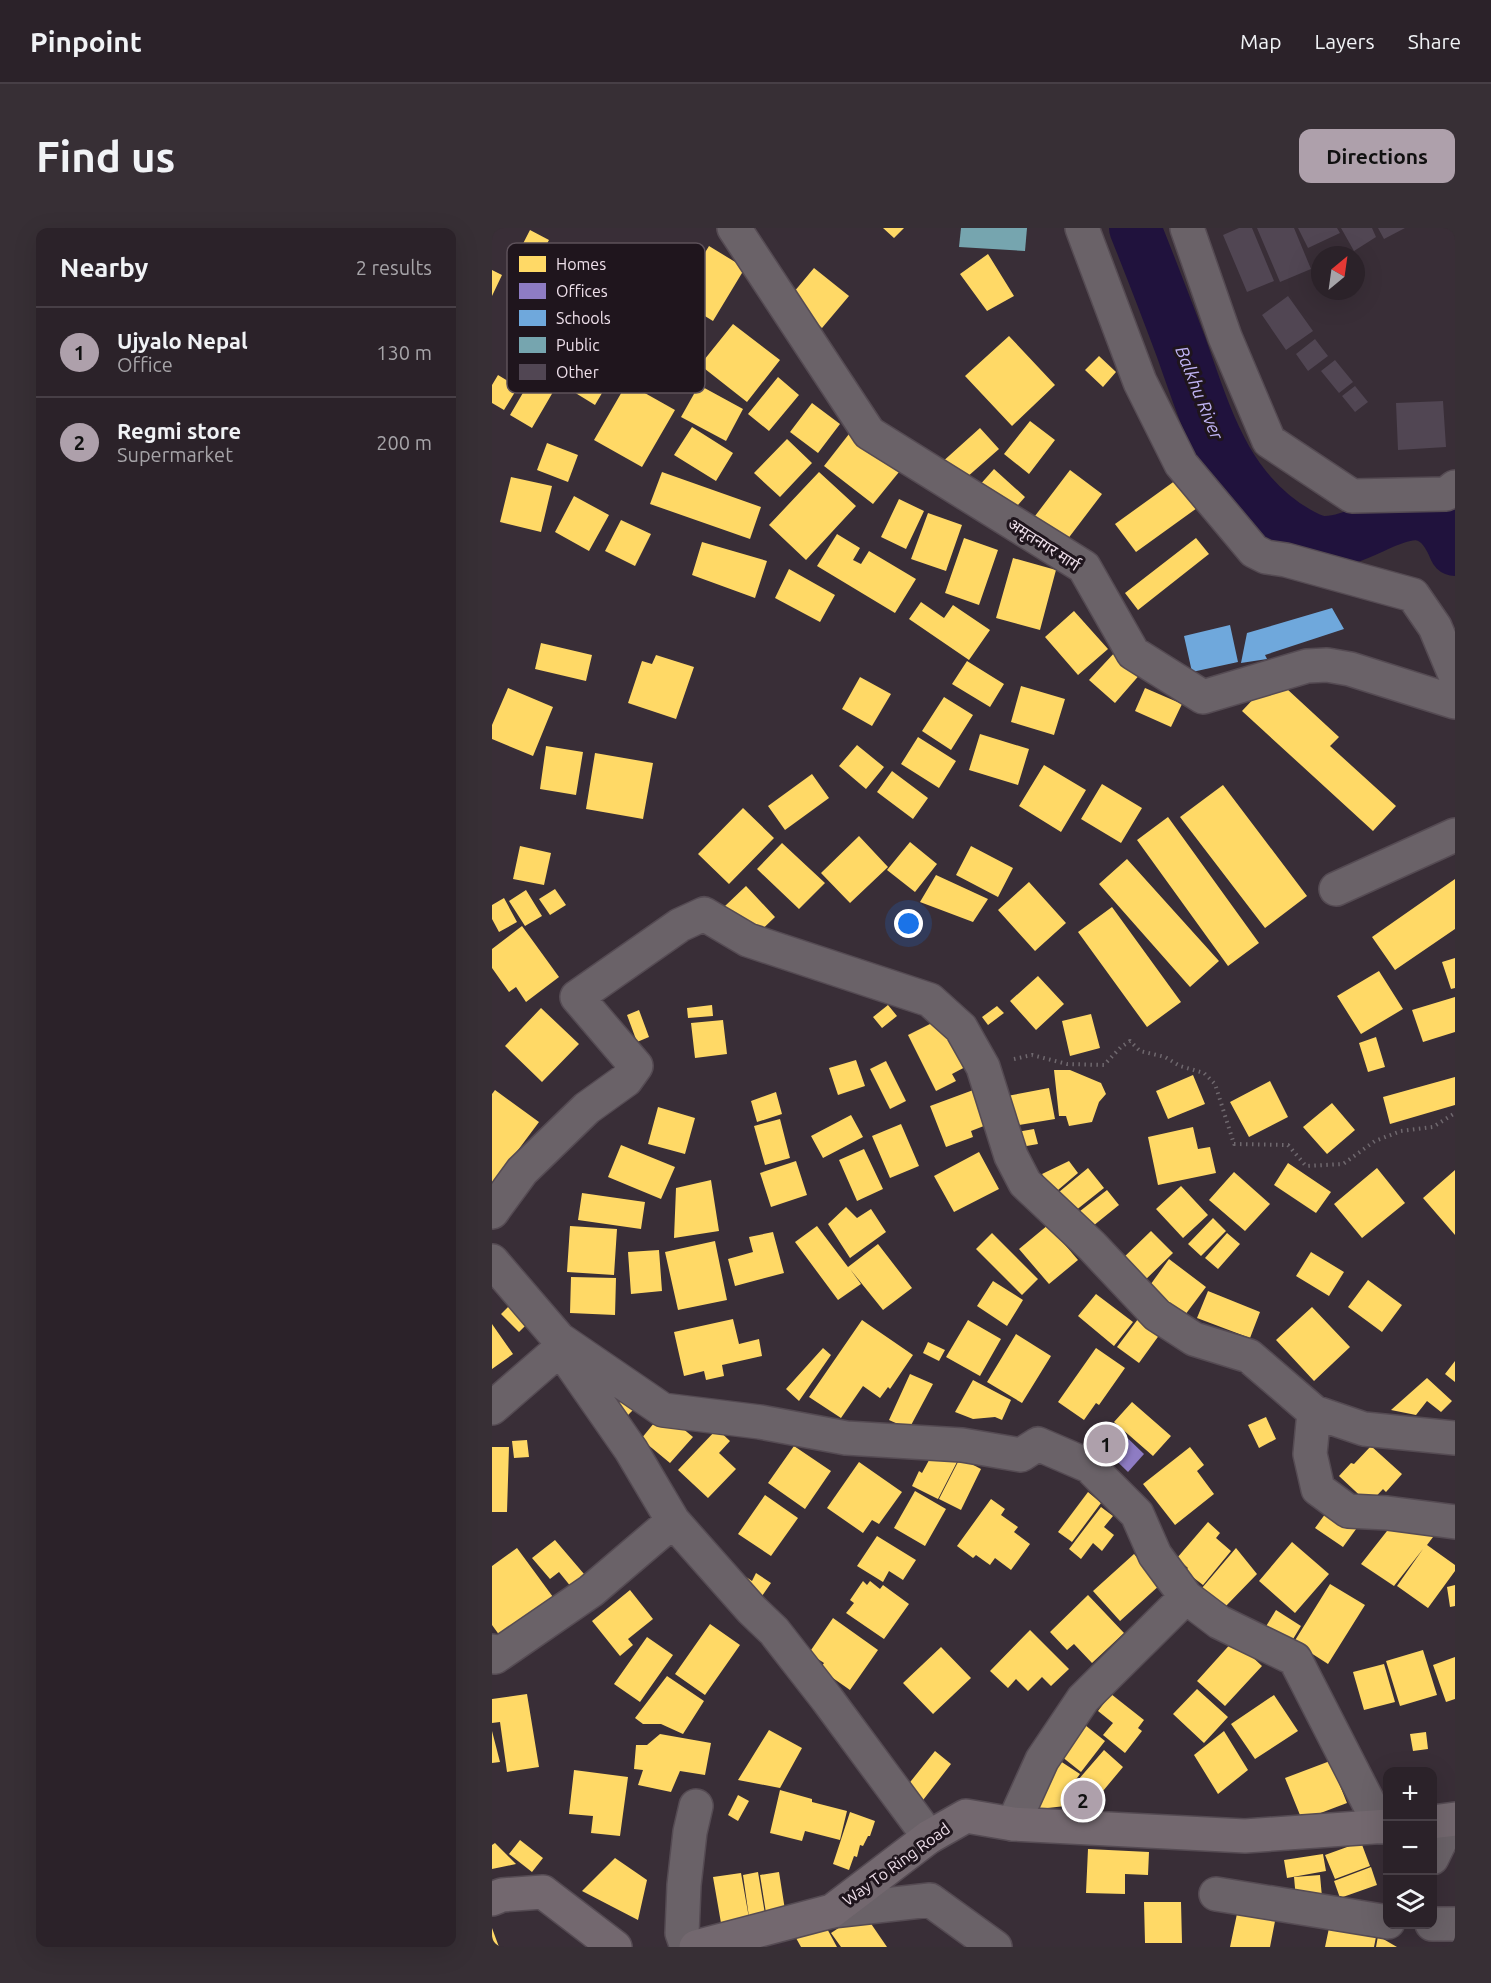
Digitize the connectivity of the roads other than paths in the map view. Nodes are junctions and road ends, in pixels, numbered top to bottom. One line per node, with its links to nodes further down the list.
1 (734, 228): 6 (street, अमृतनगर मार्ग)
2 (1082, 228): 5 (street)
3 (1187, 228): 4 (street)
4 (1455, 487)
5 (1455, 675)
6 (1455, 702)
7 (1455, 835): 8 (street)
8 (1336, 889)
9 (492, 1212): 13 (street)
10 (502, 1273): 11 (street); 17 (street)
11 (561, 1349): 12 (street); 15 (street)
12 (492, 1408)
13 (1314, 1412): 14 (street); 16 (street)
14 (1455, 1438)
15 (673, 1521): 18 (street); 24 (street)
16 (1455, 1522)
17 (1186, 1597): 21 (street); 22 (street)
18 (492, 1651)
19 (696, 1806): 33 (street)
20 (1446, 1821): 25 (street)
21 (1013, 1824): 23 (street, Way To Ring Road); 24 (street, Way To Ring Road)
22 (1383, 1824)
23 (1383, 1826)
24 (929, 1837): 28 (street, Way To Ring Road)
25 (1437, 1845)
26 (1216, 1894): 29 (street)
27 (492, 1899): 32 (street)
28 (832, 1911): 34 (street, Way To Ring Road); 35 (street)
29 (1383, 1921)
30 (1437, 1924): 31 (street)
31 (1455, 1924)
32 (615, 1947)
33 (687, 1947)
34 (696, 1947)
35 (995, 1947)

